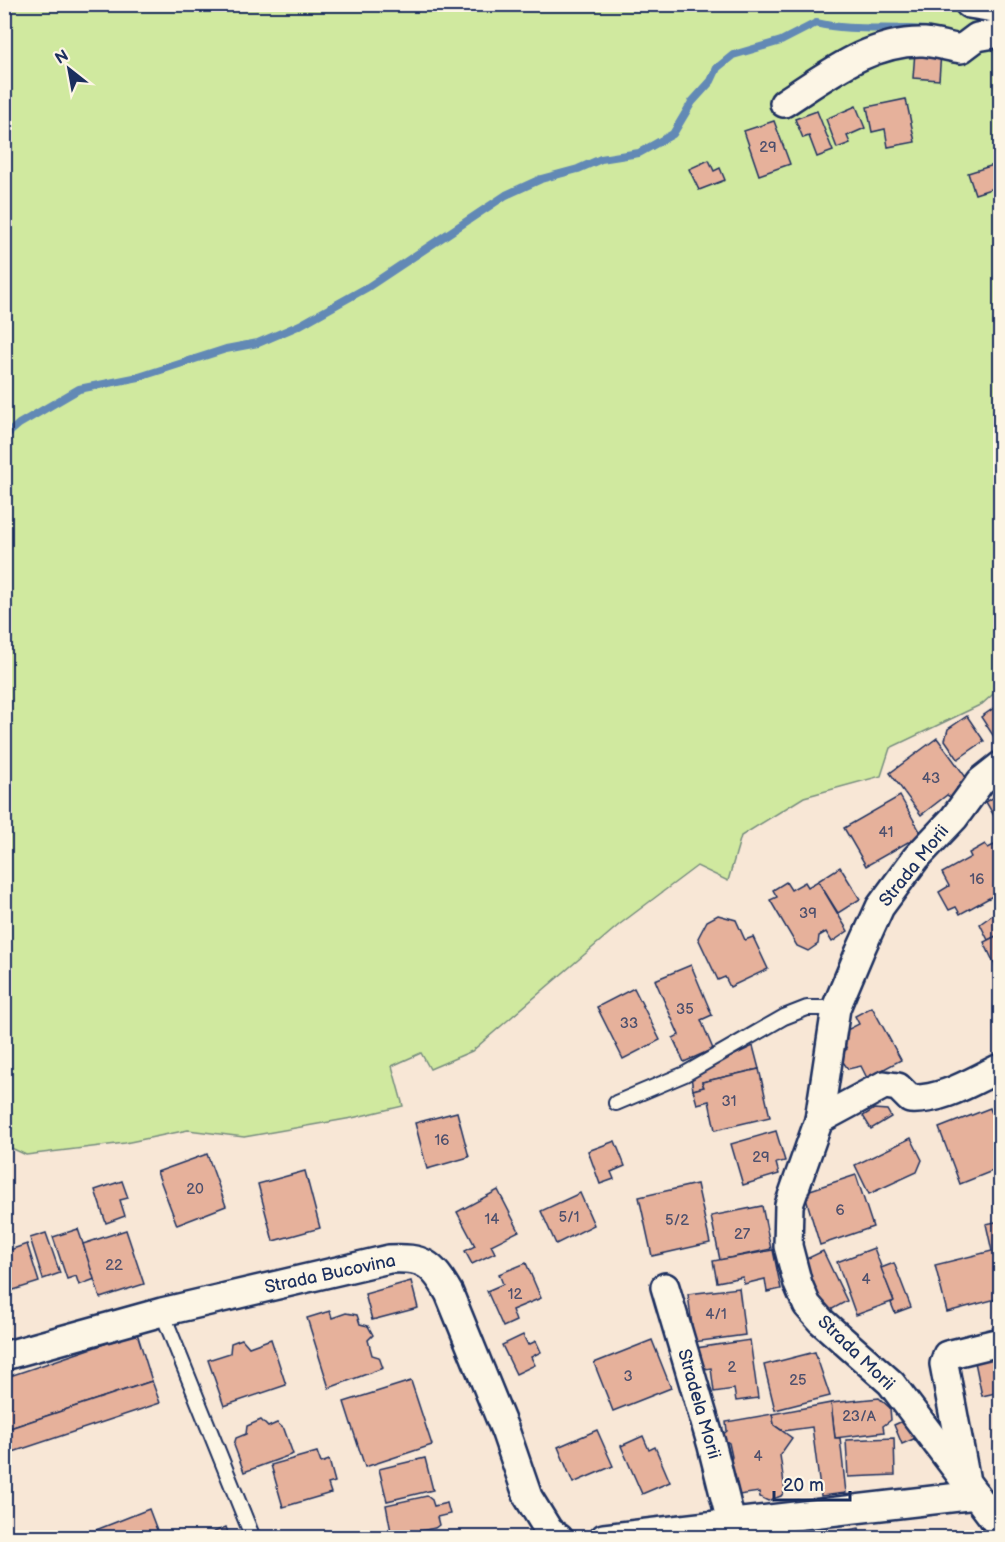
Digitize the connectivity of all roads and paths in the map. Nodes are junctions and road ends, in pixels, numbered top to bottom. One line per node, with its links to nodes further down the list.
1 (969, 4): 2 (street)
2 (1000, 9)
3 (1000, 33): 4 (street)
4 (784, 103)
5 (1000, 766): 6 (street, Strada Morii)
6 (836, 1008): 8 (lane); 9 (street, Strada Morii)
7 (1000, 1068): 9 (street)
8 (616, 1103)
9 (819, 1120): 14 (street, Strada Morii)
10 (665, 1287): 15 (street, Stradela Morii)
11 (162, 1312): 13 (street, Strada Bucovina); 17 (lane); 18 (street, Strada Bucovina)
12 (1000, 1342): 14 (street)
13 (4, 1356)
14 (971, 1489): 15 (street); 16 (street, Strada Morii)
15 (731, 1522): 19 (street)
16 (1000, 1527)
17 (253, 1538)
18 (559, 1538)
19 (604, 1538)

